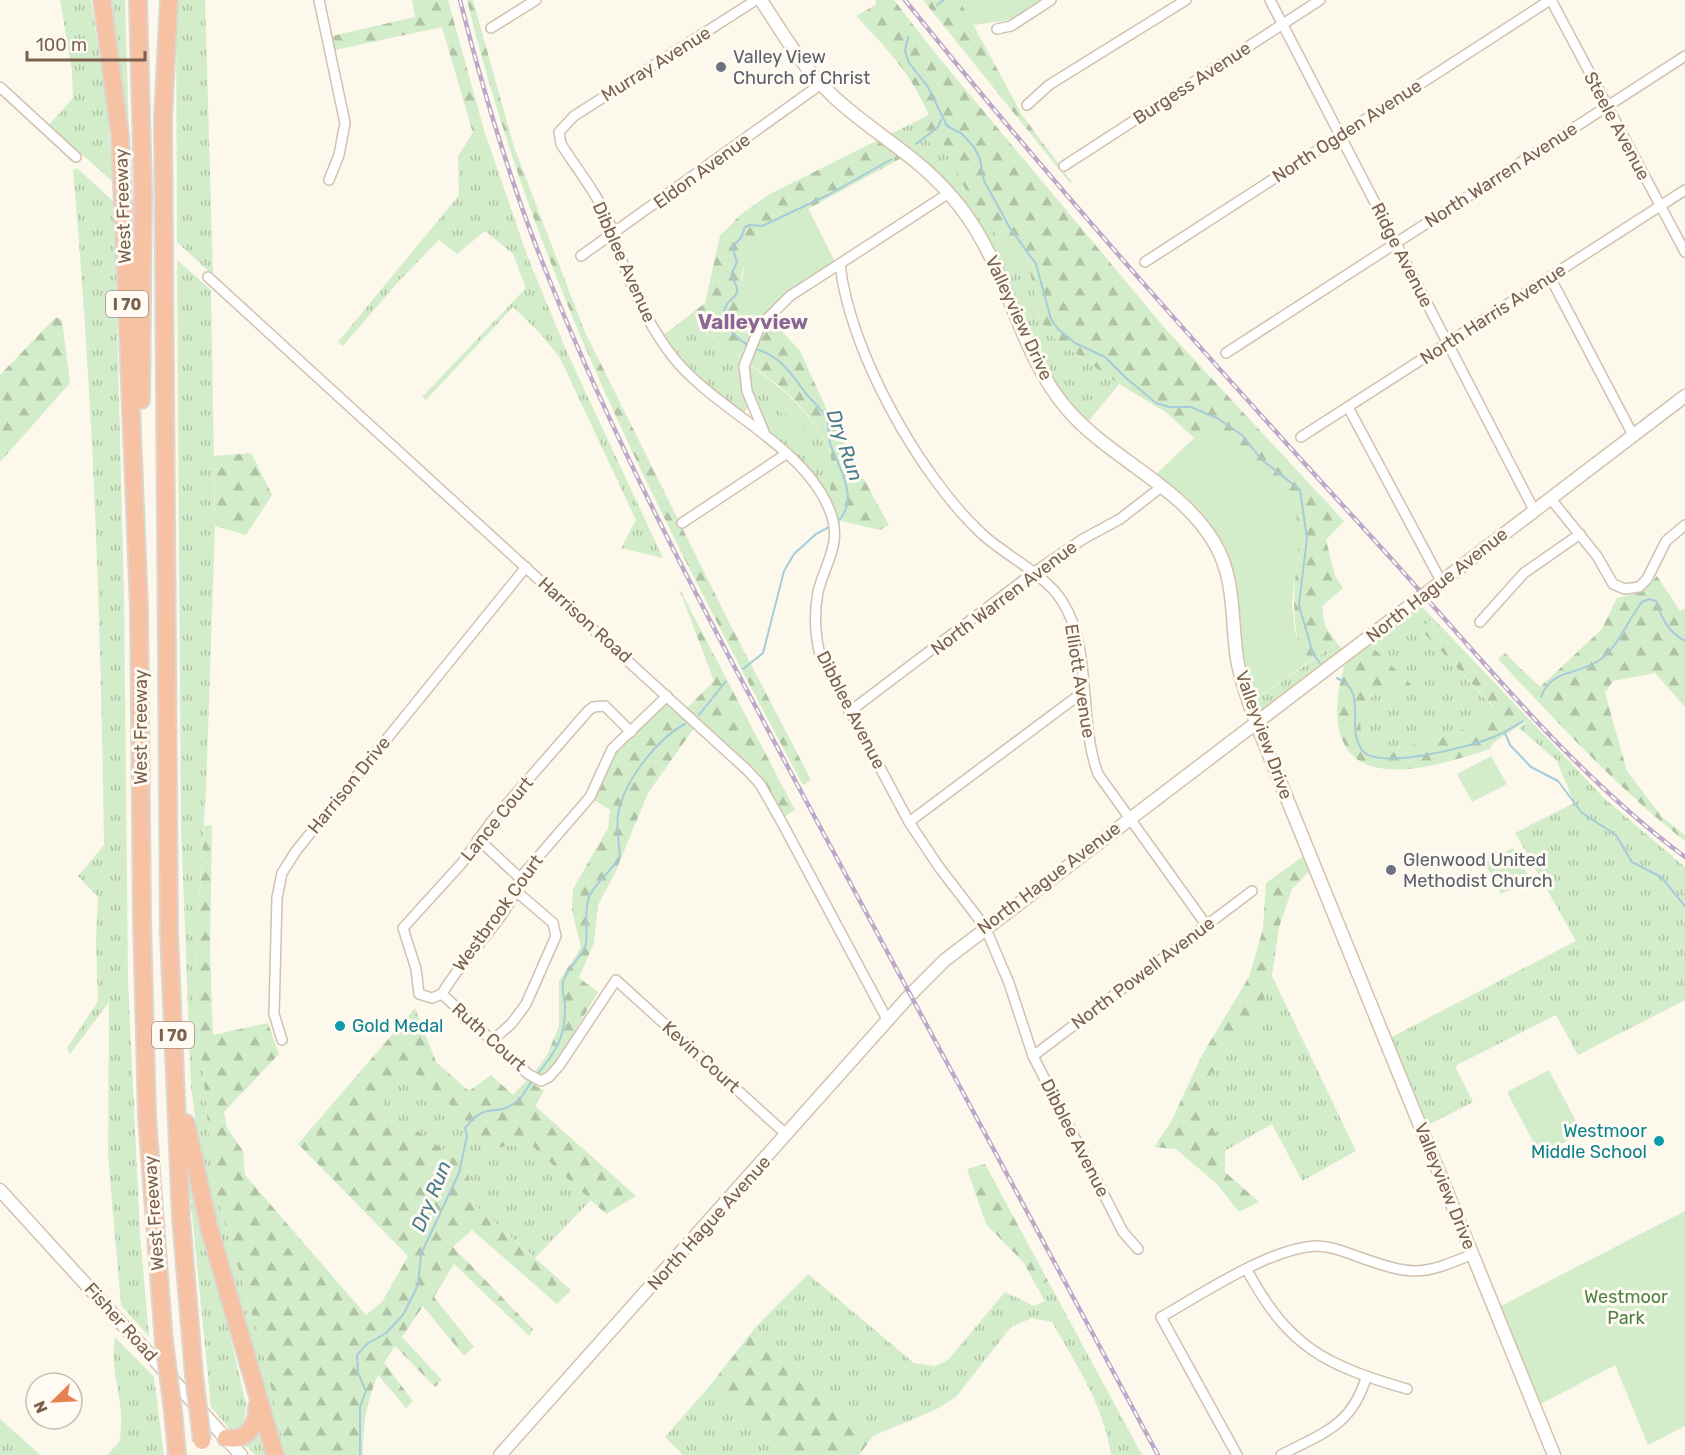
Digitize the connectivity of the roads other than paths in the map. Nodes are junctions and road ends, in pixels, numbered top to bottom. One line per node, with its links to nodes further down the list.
1 (102, 0): 57 (highway, West Freeway / I 70)
2 (138, 0): 57 (highway)
3 (157, 0): 23 (highway)
4 (169, 0): 23 (highway, West Freeway / I 70)
5 (319, 0): 28 (street)
6 (536, 0): 16 (street)
7 (758, 0): 19 (main road, Valleyview Drive); 24 (street, Murray Avenue)
8 (1051, 0): 17 (street)
9 (1163, 0): 14 (street)
10 (1186, 0): 14 (street)
11 (1270, 0): 15 (street, Ridge Avenue)
12 (1320, 0): 15 (street, Burgess Avenue)
13 (1550, 0): 22 (street, Steele Avenue); 25 (street, North Ogden Avenue)
14 (1170, 10): 21 (street)
15 (1282, 25): 25 (street, Ridge Avenue); 27 (street, Burgess Avenue)
16 (492, 28)
17 (997, 29)
18 (1685, 56): 22 (street, North Warren Avenue)
19 (821, 84): 30 (main road, Valleyview Drive); 32 (street, Eldon Avenue)
20 (0, 87): 26 (street)
21 (1027, 105)
22 (1606, 107): 31 (street, Steele Avenue); 33 (street, North Warren Avenue)
23 (164, 118): 73 (highway, West Freeway / I 70)
24 (559, 132): 32 (street, Dibblee Avenue)
25 (1340, 136): 33 (street, Ridge Avenue); 36 (street, North Ogden Avenue)
26 (76, 157)
27 (1064, 166)
28 (329, 180)
29 (1685, 190): 31 (street, North Harris Avenue)
30 (949, 193): 37 (street); 48 (main road, Valleyview Drive)
31 (1660, 206): 34 (street, Steele Avenue); 39 (street, North Harris Avenue)
32 (613, 235): 35 (street, Eldon Avenue); 44 (street, Dibblee Avenue)
33 (1396, 244): 40 (street, Ridge Avenue); 41 (street, North Warren Avenue)
34 (1685, 252)
35 (581, 256)
36 (1145, 262)
37 (840, 264): 44 (street); 55 (street, Elliott Avenue)
38 (208, 277): 54 (street, Harrison Road)
39 (1550, 277): 40 (street, North Harris Avenue); 45 (street)
40 (1448, 343): 43 (street, North Harris Avenue); 50 (street, Ridge Avenue)
41 (1226, 353)
42 (1685, 396): 45 (main road, North Hague Avenue)
43 (1348, 407): 46 (street, North Harris Avenue); 56 (street)
44 (764, 434): 47 (street, Dibblee Avenue)
45 (1633, 435): 49 (main road, North Hague Avenue)
46 (1301, 437)
47 (786, 454): 51 (street); 61 (street, Dibblee Avenue)
48 (1160, 488): 55 (street, North Warren Avenue); 62 (main road, Valleyview Drive)
49 (1550, 498): 50 (main road, North Hague Avenue); 53 (street)
50 (1534, 510): 56 (main road, North Hague Avenue)
51 (682, 523)
52 (1685, 525): 53 (street)
53 (1580, 534): 58 (street)
54 (526, 567): 60 (street, Harrison Road); 76 (street, Harrison Drive)
55 (1033, 573): 59 (street, Elliott Avenue); 61 (street, North Warren Avenue)
56 (1441, 581): 62 (main road, North Hague Avenue)
57 (139, 608): 90 (highway, West Freeway / I 70, bridge)
58 (1480, 622)
59 (1083, 692): 64 (street, Elliott Avenue); 65 (street)
60 (667, 696): 63 (street, Westbrook Court); 75 (street, Harrison Road)
61 (849, 712): 65 (street, Dibblee Avenue)
62 (1257, 725): 64 (main road, North Hague Avenue); 83 (main road, Valleyview Drive)
63 (631, 732): 66 (street, Lance Court); 67 (street, Westbrook Court)
64 (1129, 818): 70 (street, Elliott Avenue); 71 (main road, North Hague Avenue)
65 (909, 822): 71 (street, Dibblee Avenue)
66 (478, 839): 67 (street); 72 (street, Lance Court)
67 (520, 878): 69 (street, Westbrook Court)
68 (1252, 891): 70 (street, North Powell Avenue)
69 (517, 892): 74 (street, Westbrook Court); 77 (street)
70 (1207, 926): 78 (street, North Powell Avenue)
71 (985, 927): 75 (main road, North Hague Avenue); 78 (street, Dibblee Avenue)
72 (408, 944): 74 (street, Ruth Court)
73 (172, 991): 87 (highway); 89 (highway, West Freeway / I 70, bridge)
74 (442, 994): 77 (street, Ruth Court)
75 (888, 1021): 80 (main road, North Hague Avenue)
76 (282, 1040)
77 (492, 1041): 79 (street, Ruth Court)
78 (1034, 1056): 82 (street, Dibblee Avenue)
79 (541, 1081): 80 (street, Kevin Court)
80 (787, 1135): 93 (main road, North Hague Avenue)
81 (0, 1190): 88 (main road, Fisher Road)
82 (1138, 1249)
83 (1473, 1254): 84 (street); 96 (main road, Valleyview Drive)
84 (1247, 1270): 85 (street); 94 (street)
85 (1366, 1378): 86 (street); 95 (street)
86 (1407, 1389)
87 (257, 1400): 88 (highway); 92 (highway)
88 (226, 1438): 91 (main road, Fisher Road)
89 (203, 1448)
90 (177, 1455)
91 (241, 1455)
92 (275, 1455)
93 (500, 1455)
94 (1237, 1455)
95 (1281, 1455)
96 (1554, 1455)

